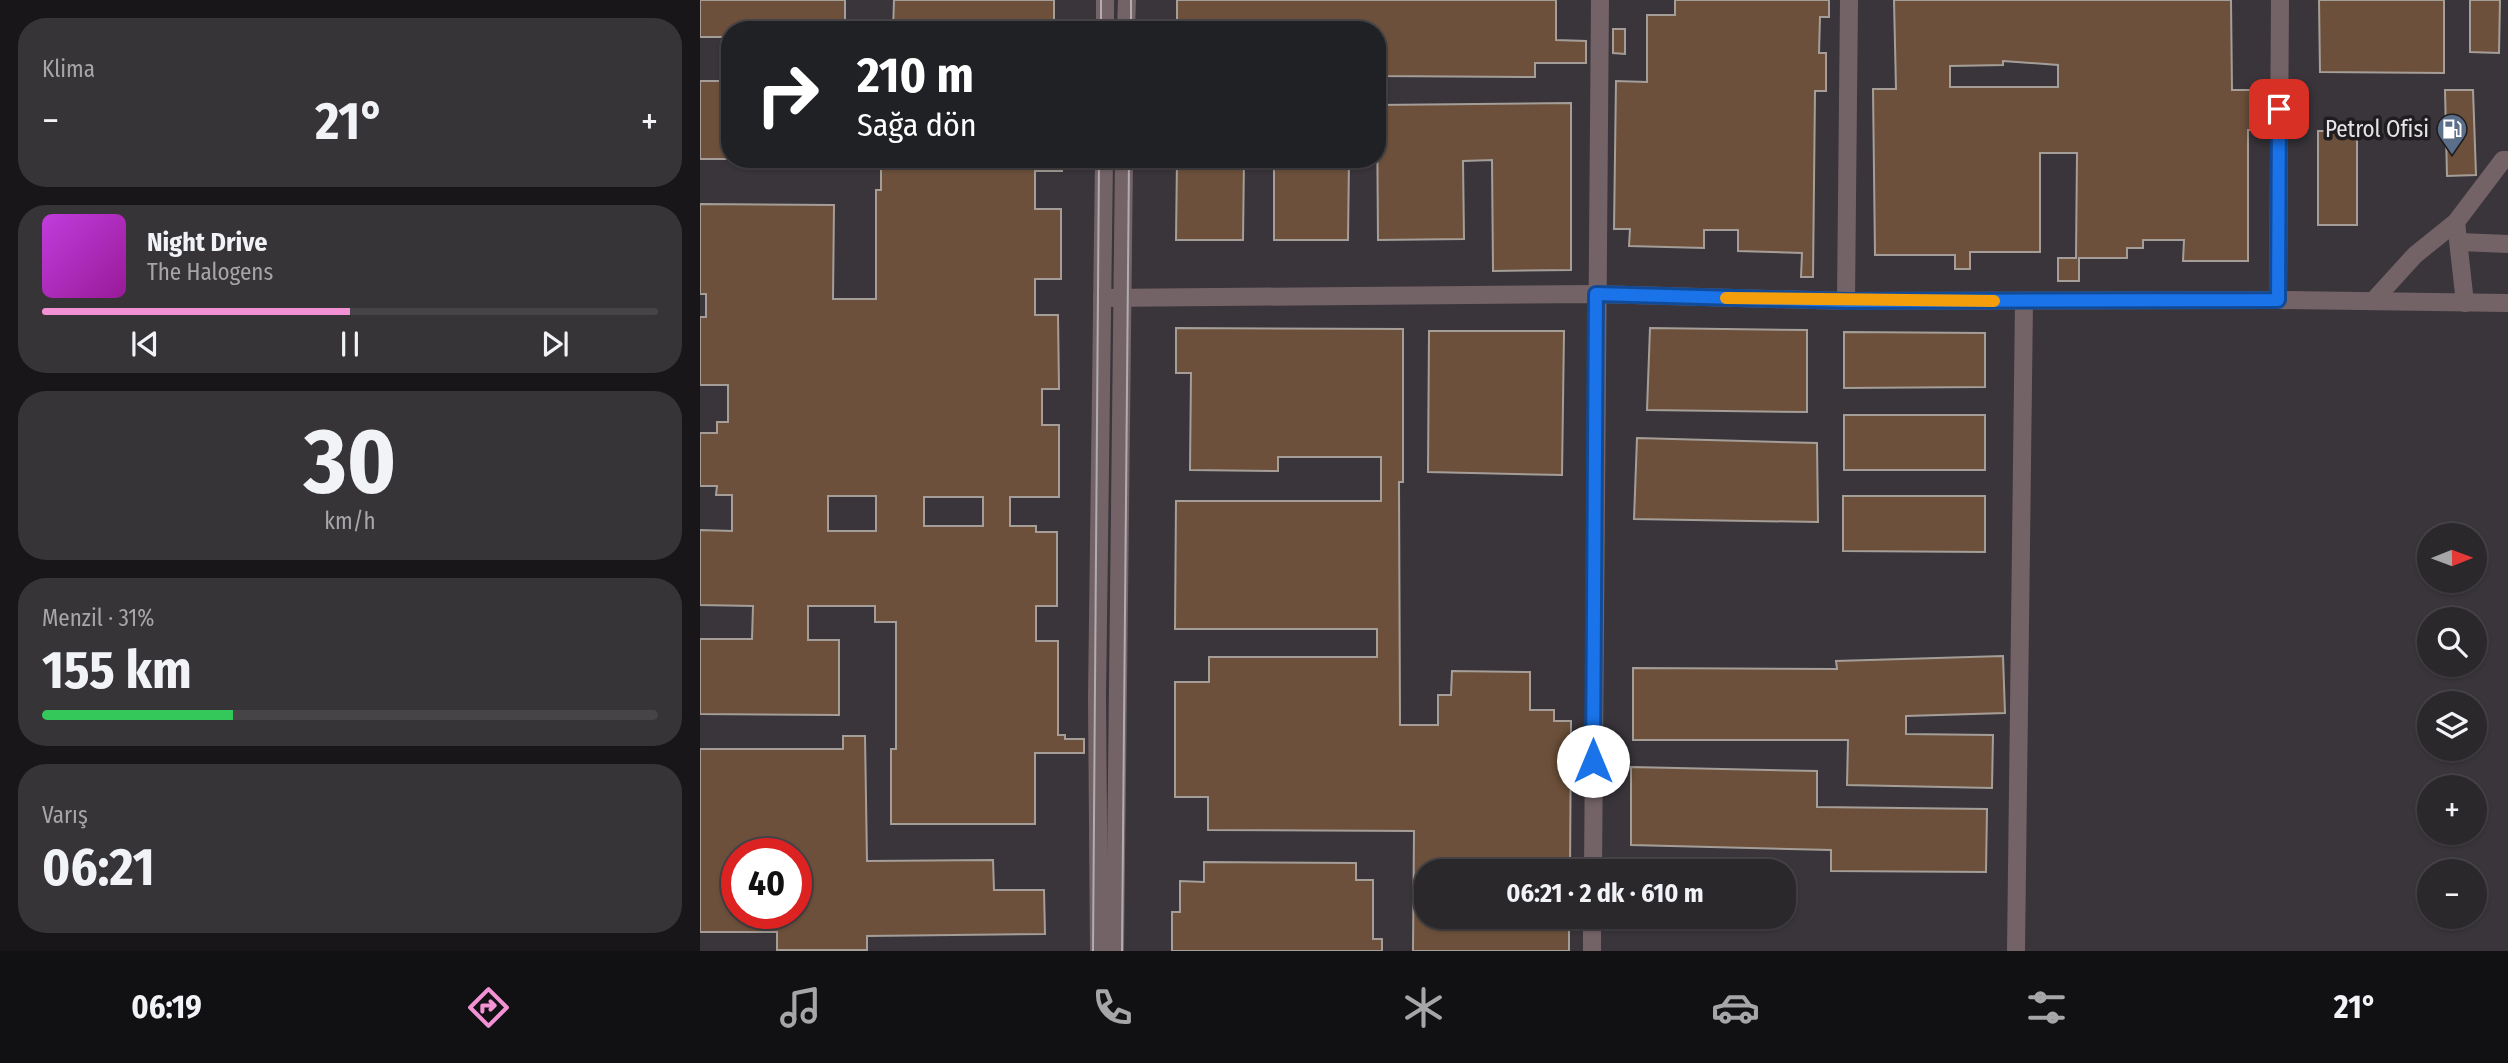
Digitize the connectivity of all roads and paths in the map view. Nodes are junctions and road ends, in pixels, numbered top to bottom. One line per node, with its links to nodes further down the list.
1 (1105, 0): 6 (street)
2 (1126, 0): 7 (street)
3 (1600, 0): 14 (street)
4 (1849, 0): 19 (street)
5 (2280, 0): 17 (street)
6 (1105, 21)
7 (1126, 21)
8 (2508, 160): 11 (street)
9 (1104, 168): 15 (street)
10 (1124, 168): 16 (street)
11 (2456, 222): 12 (street); 18 (street)
12 (2460, 242): 13 (street); 21 (street)
13 (2508, 244)
14 (1596, 294): 16 (street); 19 (street); 23 (street)
15 (1102, 298): 16 (street); 25 (street)
16 (1121, 298): 26 (street)
17 (2278, 300): 18 (street); 20 (street)
18 (2374, 300): 21 (street)
19 (1846, 301): 20 (street)
20 (2024, 301): 28 (street)
21 (2465, 303): 22 (street)
22 (2508, 303)
23 (1592, 859)
24 (1592, 929): 27 (street)
25 (1098, 951)
26 (1115, 951)
27 (1592, 951)
28 (2016, 951)

